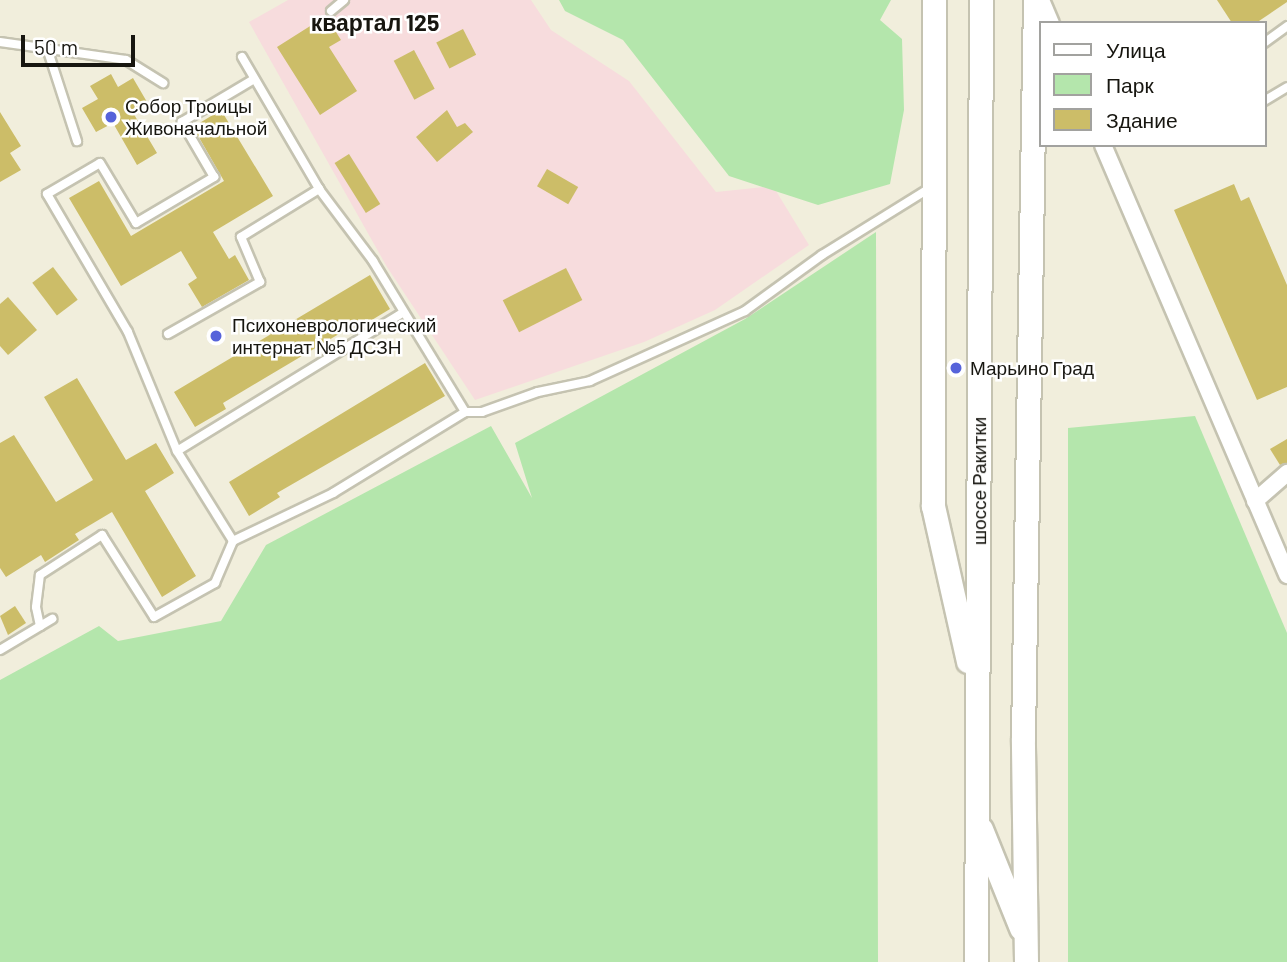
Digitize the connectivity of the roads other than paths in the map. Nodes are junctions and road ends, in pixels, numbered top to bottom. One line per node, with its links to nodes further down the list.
1 (344, 0): 6 (lane)
2 (934, 0): 19 (street)
3 (981, 0): 32 (street, шоссе Ракитки)
4 (1035, 0): 34 (street)
5 (1041, 0): 7 (street)
6 (331, 11)
7 (1050, 21)
8 (1287, 26): 10 (lane)
9 (0, 42): 11 (lane)
10 (1266, 42)
11 (47, 48): 14 (lane); 17 (lane)
12 (242, 57): 13 (lane)
13 (254, 79): 20 (lane); 24 (lane)
14 (163, 83)
15 (1287, 87): 16 (lane)
16 (1266, 100)
17 (78, 141)
18 (1104, 147): 26 (street)
19 (935, 184): 23 (lane); 32 (street)
20 (319, 189): 21 (lane); 22 (lane)
21 (402, 313): 23 (lane); 24 (lane)
22 (168, 334)
23 (466, 412): 27 (lane)
24 (177, 451): 27 (lane)
25 (1287, 473): 26 (street)
26 (1255, 501): 28 (street)
27 (233, 541): 30 (lane)
28 (1287, 575)
29 (52, 619): 30 (lane)
30 (40, 626): 31 (lane)
31 (0, 650)
32 (977, 701): 33 (street, шоссе Ракитки)
33 (977, 818): 34 (street); 35 (street, шоссе Ракитки)
34 (1026, 951)
35 (976, 962)

